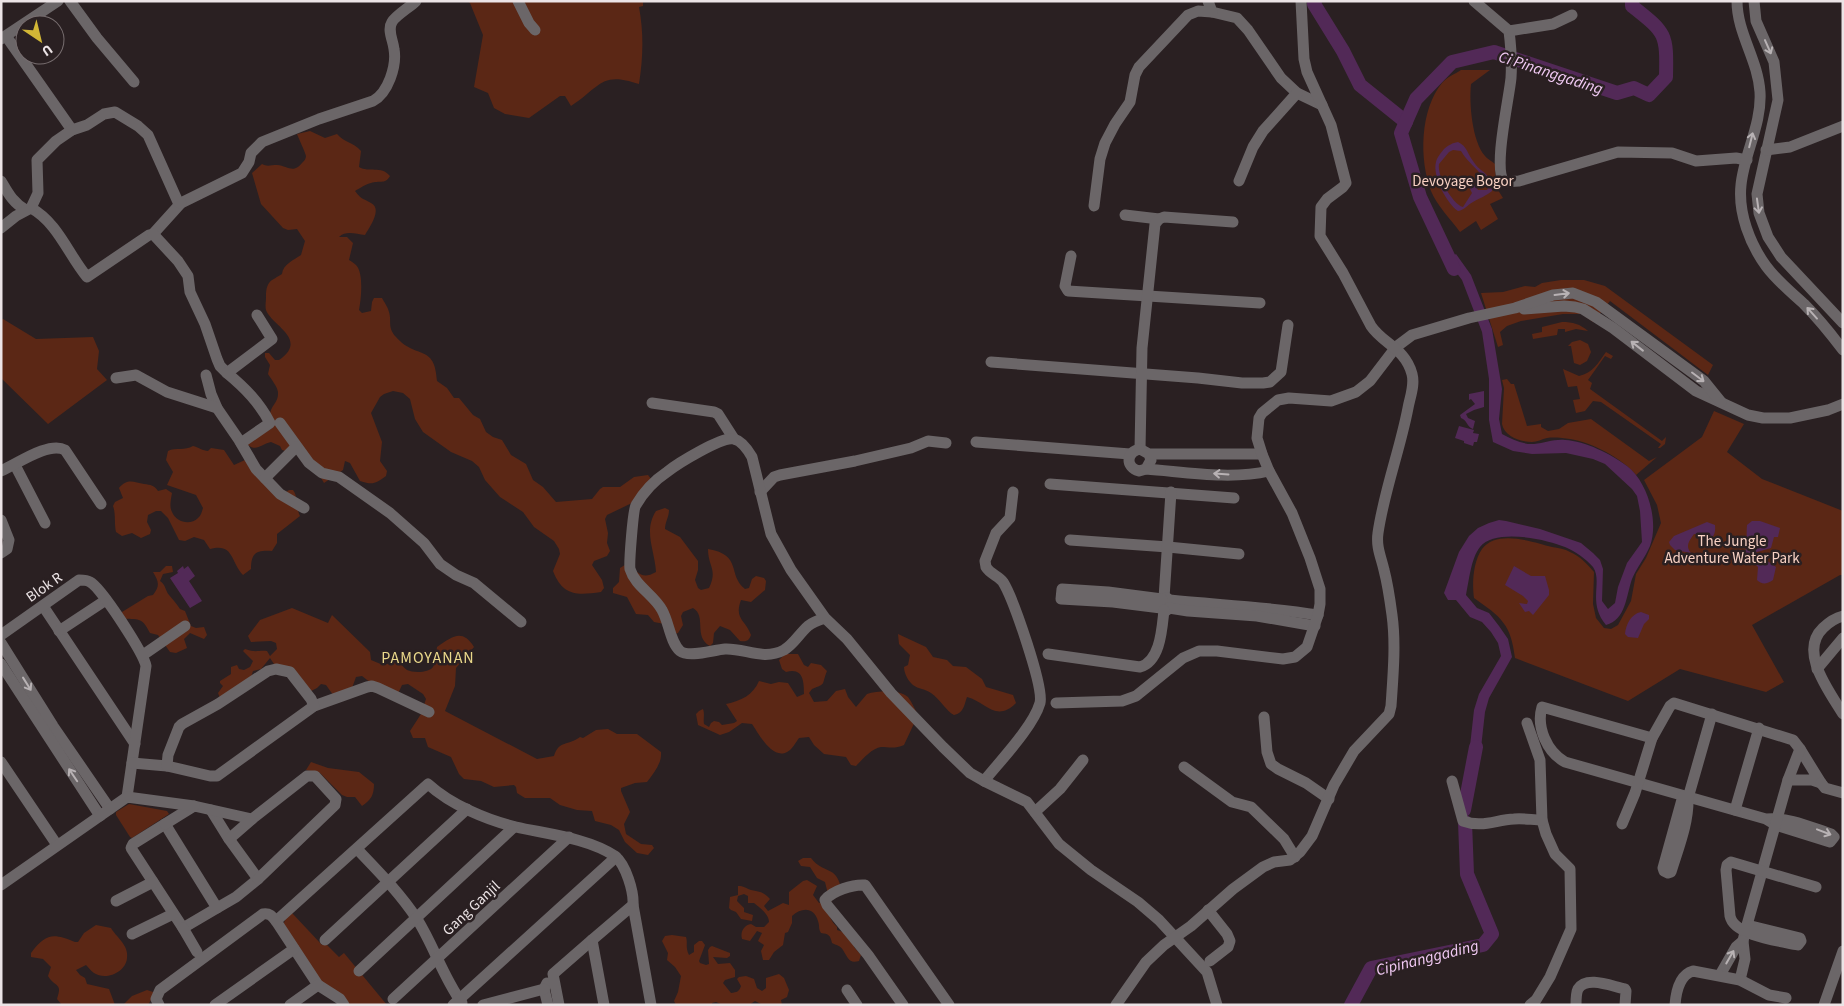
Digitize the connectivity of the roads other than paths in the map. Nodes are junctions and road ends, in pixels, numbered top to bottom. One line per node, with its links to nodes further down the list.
1 (58, 1): 13 (street)
2 (70, 1): 14 (street)
3 (416, 1): 25 (street)
4 (518, 1): 11 (street)
5 (1301, 1): 16 (street)
6 (1737, 1): 17 (street)
7 (1754, 1): 18 (street, one-way to 18)
8 (1482, 3): 12 (street)
9 (1210, 7): 15 (street); 26 (street)
10 (1572, 15): 12 (street)
11 (535, 30)
12 (1509, 31): 22 (street)
13 (4, 37): 20 (street)
14 (134, 82)
15 (1297, 93): 16 (street); 24 (street)
16 (1322, 105): 39 (street)
17 (1758, 114): 18 (street); 22 (street, one-way to 17)
18 (1774, 118): 21 (street)
19 (1843, 126): 21 (street)
20 (72, 130): 25 (street); 27 (street)
21 (1766, 150): 37 (street, one-way to 37)
22 (1747, 160): 40 (street, one-way to 22)
23 (1, 181): 27 (street)
24 (1239, 181)
25 (182, 203): 32 (street)
26 (1094, 206)
27 (29, 209): 31 (street); 32 (street)
28 (1125, 215): 29 (street)
29 (1159, 219): 30 (street); 34 (street)
30 (1233, 222)
31 (1, 228)
32 (153, 234): 42 (street)
33 (1070, 256): 34 (street)
34 (1147, 297): 35 (street); 44 (street)
35 (1260, 303)
36 (256, 315): 42 (street)
37 (1843, 323)
38 (1288, 325): 44 (street)
39 (1396, 347): 47 (street); 56 (street); 119 (street)
40 (1843, 350)
41 (991, 362): 44 (street)
42 (227, 373): 52 (street)
43 (206, 374): 48 (street)
44 (1141, 374): 55 (street)
45 (116, 378): 48 (street)
46 (652, 403): 50 (street)
47 (1843, 404)
48 (217, 408): 52 (street)
49 (280, 423): 54 (street)
50 (734, 439): 63 (street); 82 (street)
51 (976, 442): 55 (street)
52 (241, 443): 61 (street)
53 (946, 443): 63 (street)
54 (296, 448): 61 (street); 83 (street)
55 (1140, 452): 56 (street); 58 (street); 58 (street)
56 (1262, 454): 60 (street)
57 (15, 465): 59 (street); 67 (street); 70 (street)
58 (1146, 469): 60 (street, one-way to 58)
59 (1, 471)
60 (1269, 471): 80 (street)
61 (265, 478): 68 (street)
62 (1050, 484): 65 (street)
63 (760, 492): 82 (street)
64 (1013, 492): 112 (street)
65 (1170, 492): 66 (street); 72 (street)
66 (1234, 498)
67 (101, 504)
68 (304, 508)
69 (1, 520): 73 (street)
70 (45, 523)
71 (1070, 540): 72 (street)
72 (1168, 546): 74 (street); 77 (street)
73 (1, 553)
74 (1239, 554)
75 (1100, 596): 77 (street)
76 (106, 600): 78 (street, Blok R); 86 (street); 91 (street)
77 (1165, 604): 79 (street); 90 (street)
78 (43, 606): 86 (street); 87 (street, Blok R)
79 (1284, 615): 80 (street); 85 (street)
80 (1318, 615): 85 (street)
81 (1843, 616): 93 (street)
82 (825, 618): 112 (street)
83 (521, 622)
84 (185, 626): 91 (street)
85 (1315, 626): 94 (street)
86 (59, 631): 104 (street)
87 (1, 635)
88 (1843, 638): 93 (street)
89 (1, 643): 102 (street, one-way to 102)
90 (1048, 654)
91 (143, 656): 104 (street)
92 (1, 664): 102 (street)
93 (1817, 669): 98 (street)
94 (1056, 704)
95 (314, 706): 96 (street); 109 (street); 109 (street)
96 (429, 712)
97 (1712, 714): 101 (street); 103 (street); 118 (street)
98 (1843, 714)
99 (1264, 716): 119 (street)
100 (1527, 723): 127 (street)
101 (1759, 728): 105 (street); 123 (street)
102 (49, 729): 124 (street)
103 (1652, 738): 114 (street); 114 (street)
104 (135, 744): 108 (street)
105 (1800, 749): 111 (street); 115 (street)
106 (1083, 760): 125 (street)
107 (1, 762): 134 (street)
108 (132, 763): 109 (street); 117 (street)
109 (167, 766)
110 (1184, 767): 137 (street)
111 (1788, 780): 115 (street); 128 (street)
112 (984, 781): 125 (street)
113 (1452, 781): 127 (street)
114 (1638, 783): 118 (street); 130 (street)
115 (1821, 783): 116 (street)
116 (1843, 793)
117 (126, 797): 120 (street); 124 (street)
118 (1686, 797): 118 (street); 123 (street)
119 (1329, 799): 137 (street)
120 (194, 806): 122 (street); 129 (street)
121 (467, 809): 131 (street); 135 (street); 142 (street)
122 (211, 810): 126 (street); 133 (street)
123 (1735, 810): 128 (street)
124 (105, 812): 134 (street)
125 (1036, 812): 154 (street)
126 (252, 819): 133 (street); 139 (street)
127 (1542, 820): 188 (street)
128 (1773, 821): 138 (street)
129 (165, 824): 141 (street); 146 (street)
130 (1622, 824)
131 (514, 826): 132 (street); 149 (street)
132 (569, 837): 136 (street); 160 (street, Gang Ganjil)
133 (229, 839): 139 (street)
134 (57, 846): 140 (street)
135 (357, 849): 142 (street); 150 (street)
136 (616, 857): 145 (street); 173 (street)
137 (1295, 857): 147 (street)
138 (1763, 871): 143 (street); 152 (street); 152 (street)
139 (258, 878): 146 (street)
140 (2, 882)
141 (152, 882): 144 (street); 148 (street)
142 (388, 882): 149 (street); 155 (street)
143 (1816, 887)
144 (116, 901)
145 (633, 905): 156 (street); 182 (street)
146 (217, 908): 151 (street)
147 (1208, 910): 154 (street); 161 (street)
148 (172, 914): 151 (street); 153 (street)
149 (416, 918): 160 (street); 162 (street)
150 (276, 922): 157 (street); 174 (street)
151 (183, 928): 158 (street)
152 (1745, 933): 164 (street, one-way to 152); 165 (street)
153 (132, 934)
154 (1175, 936): 186 (street); 187 (street)
155 (325, 940)
156 (592, 940): 163 (street); 181 (street)
157 (294, 949): 167 (street); 175 (street)
158 (197, 952)
159 (1842, 959): 166 (street)
160 (437, 960): 171 (street, Gang Ganjil); 173 (street)
161 (1210, 961)
162 (358, 971)
163 (553, 974): 168 (street); 180 (street)
164 (1720, 975): 165 (street); 191 (street)
165 (1740, 980): 172 (street)
166 (1838, 980): 192 (street)
167 (318, 986): 176 (street); 177 (street)
168 (544, 989): 178 (street); 179 (street)
169 (847, 990): 183 (street)
170 (1786, 998): 172 (street)
171 (393, 999)
172 (1767, 1000)
173 (458, 1003)
174 (158, 1004)
175 (215, 1005)
176 (290, 1005)
177 (344, 1005)
178 (483, 1005)
179 (548, 1005)
180 (559, 1005)
181 (604, 1005)
182 (652, 1005)
183 (857, 1005)
184 (903, 1005): 185 (street)
185 (949, 1005)
186 (1116, 1005)
187 (1217, 1005)
188 (1530, 1005)
189 (1576, 1005): 190 (street)
190 (1625, 1005)
191 (1674, 1005)
192 (1824, 1005)

